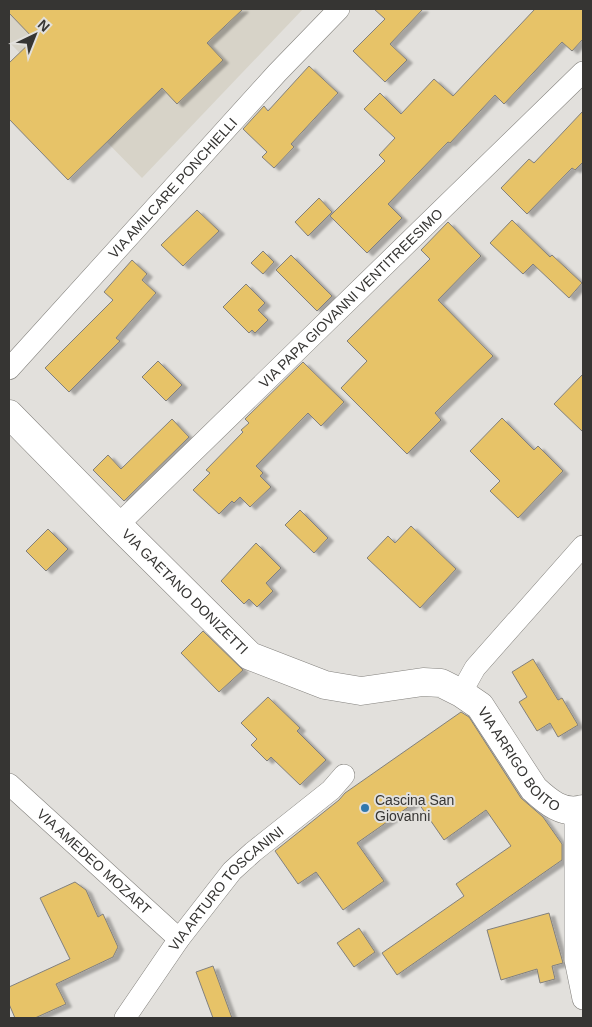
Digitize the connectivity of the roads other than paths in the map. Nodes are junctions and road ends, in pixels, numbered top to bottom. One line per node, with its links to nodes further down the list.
1 (339, 9): 3 (street, VIA AMILCARE PONCHIELLI)
2 (583, 72): 5 (street, VIA PAPA GIOVANNI VENTITREESIMO)
3 (9, 369)
4 (9, 414): 5 (street, VIA GAETANO DONIZETTI)
5 (118, 525): 7 (street, VIA GAETANO DONIZETTI)
6 (583, 546): 7 (street)
7 (462, 693): 10 (street, VIA ARRIGO BOITO)
8 (344, 775): 11 (street, VIA ARTURO TOSCANINI)
9 (9, 784): 11 (street, VIA AMEDEO MOZART)
10 (579, 810): 12 (street, VIA ARRIGO BOITO)
11 (179, 939): 13 (street, VIA ARTURO TOSCANINI)
12 (583, 999)
13 (125, 1018)

